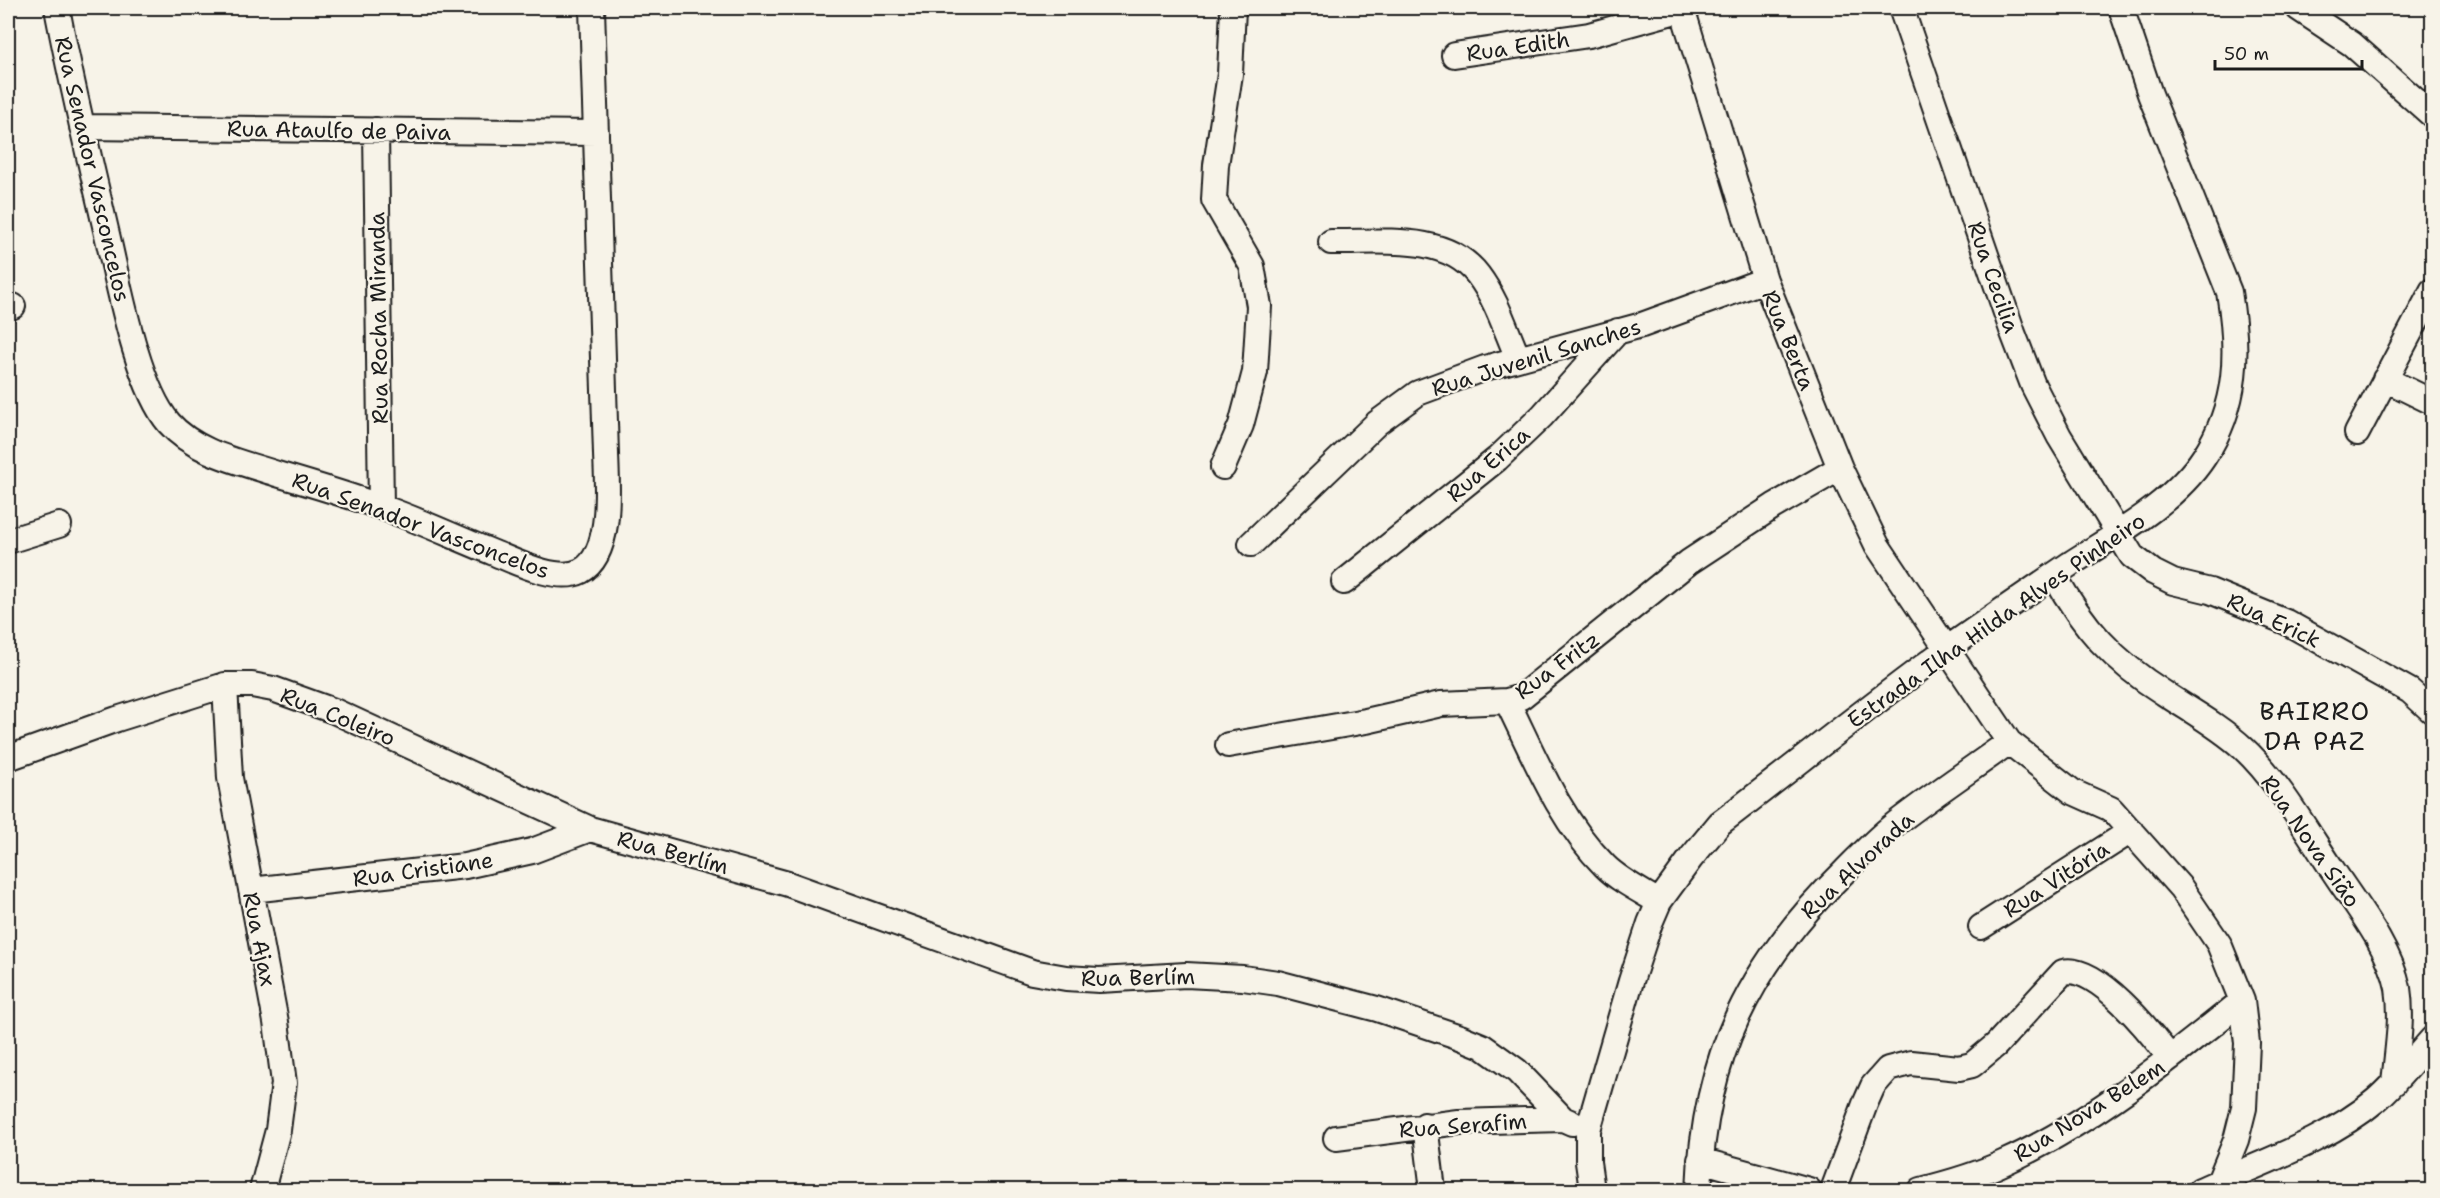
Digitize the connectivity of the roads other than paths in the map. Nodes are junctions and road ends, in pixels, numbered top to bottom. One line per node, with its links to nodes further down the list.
1 (57, 8): 10 (street, Rua Senador Vasconcelos)
2 (592, 8): 12 (street, Rua Senador Vasconcelos)
3 (1233, 8): 21 (street)
4 (1684, 8): 8 (street, Rua Edith); 14 (street, Rua Berta)
5 (1901, 8): 25 (street, Rua Cecilia)
6 (2121, 8): 25 (street, Estrada Ilha Hilda Alves Pinheiro)
7 (2298, 8): 9 (street)
8 (1454, 55)
9 (2433, 115)
10 (82, 127): 11 (street, Rua Ataulfo de Paiva); 23 (street, Rua Senador Vasconcelos)
11 (376, 130): 12 (street, Rua Ataulfo de Paiva); 23 (street, Rua Rocha Miranda)
12 (596, 133): 23 (street, Rua Senador Vasconcelos)
13 (1331, 242): 17 (street)
14 (1765, 280): 16 (street, Rua Juvenil Sanches); 22 (street, Rua Berta)
15 (2433, 291): 18 (street)
16 (1618, 332): 17 (street, Rua Juvenil Sanches); 29 (street, Rua Erica)
17 (1518, 358): 27 (street, Rua Juvenil Sanches)
18 (2385, 379): 19 (street); 20 (street)
19 (2433, 402)
20 (2357, 433)
21 (1223, 467)
22 (1840, 468): 30 (street, Rua Berta); 32 (street, Rua Fritz)
23 (381, 507)
24 (59, 525): 26 (street)
25 (2117, 533): 28 (street, Estrada Ilha Hilda Alves Pinheiro); 33 (street, Rua Erick)
26 (8, 541)
27 (1251, 544)
28 (2054, 575): 30 (street, Estrada Ilha Hilda Alves Pinheiro); 45 (street, Rua Nova Sião)
29 (1344, 582)
30 (1946, 650): 34 (street, Rua Berta); 40 (street, Estrada Ilha Hilda Alves Pinheiro)
31 (225, 685): 36 (street, Rua Coleiro); 37 (street, Rua Coleiro); 39 (street, Rua Ajax)
32 (1507, 701): 35 (street, Rua Fritz); 40 (street)
33 (2433, 711)
34 (2008, 742): 38 (street, Rua Berta); 50 (street, Rua Alvorada)
35 (1228, 745)
36 (8, 758)
37 (590, 829): 39 (street, Rua Cristiane); 46 (street, Rua Berlím)
38 (2131, 831): 41 (street, Rua Vitória); 42 (street, Rua Berta)
39 (251, 890): 52 (street, Rua Ajax)
40 (1659, 902): 48 (street, Estrada Ilha Hilda Alves Pinheiro)
41 (1982, 927)
42 (2242, 1001): 44 (street, Rua Nova Belem); 51 (street, Rua Berta)
43 (2433, 1039): 45 (street)
44 (2170, 1058): 57 (street); 58 (street, Rua Nova Belem)
45 (2394, 1083): 51 (street)
46 (1563, 1119): 47 (street, Rua Serafim); 48 (street, Rua Serafim)
47 (1425, 1125): 49 (street, Rua Serafim); 53 (street)
48 (1588, 1130): 54 (street, Estrada Ilha Hilda Alves Pinheiro)
49 (1336, 1138)
50 (1700, 1160): 55 (street, Rua Alvorada); 56 (street)
51 (2210, 1186)
52 (262, 1191)
53 (1433, 1191)
54 (1592, 1191)
55 (1699, 1191)
56 (1809, 1191)
57 (1833, 1191)
58 (1921, 1191)

